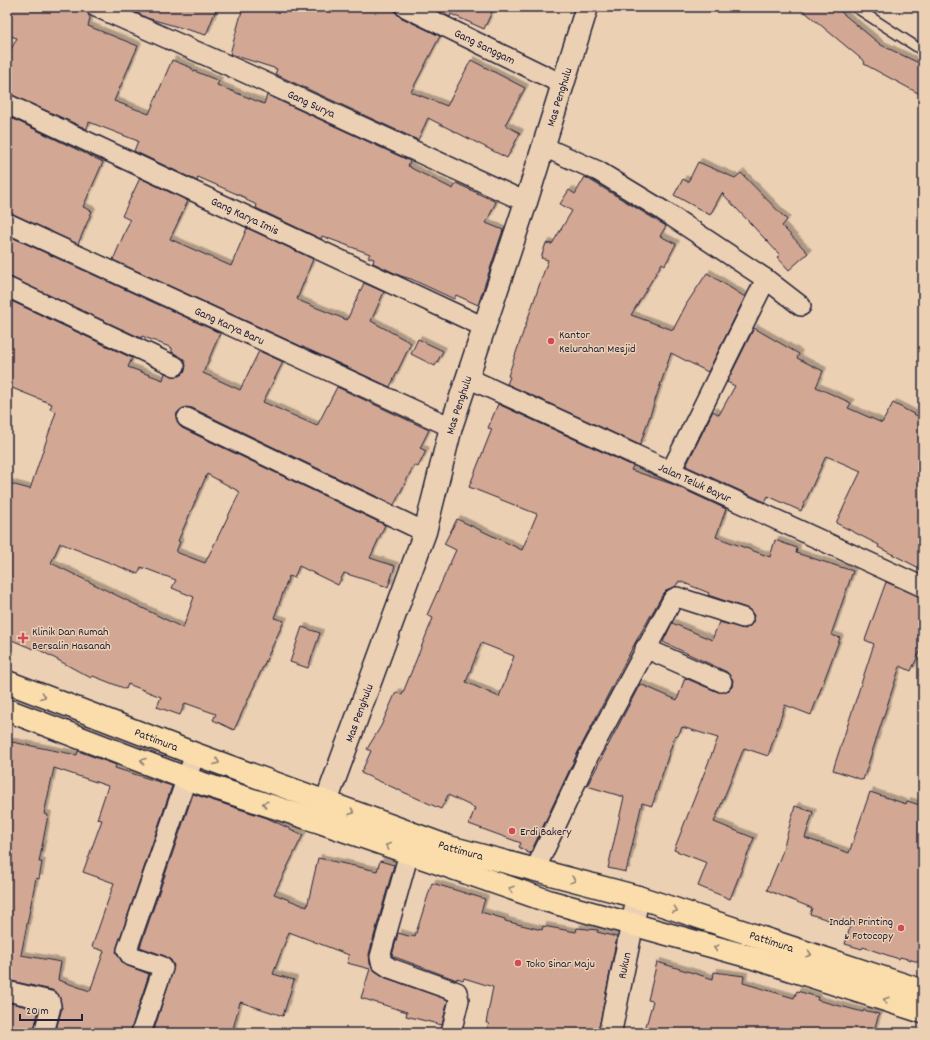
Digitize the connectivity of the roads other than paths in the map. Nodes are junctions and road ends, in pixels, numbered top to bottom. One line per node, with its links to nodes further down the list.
1 (96, 7): 9 (street, Gang Surya)
2 (405, 7): 6 (street, Gang Sanggam)
3 (587, 7): 6 (street, Mas Penghulu)
4 (855, 7): 5 (lane)
5 (923, 51)
6 (564, 85): 8 (street, Mas Penghulu)
7 (7, 104): 14 (street, Gang Karya Imis)
8 (544, 147): 9 (street, Mas Penghulu); 11 (street)
9 (526, 202): 14 (street, Mas Penghulu)
10 (7, 223): 18 (street, Gang Karya Baru)
11 (766, 278): 13 (street); 19 (street)
12 (7, 287): 15 (street)
13 (801, 306)
14 (484, 327): 16 (street, Mas Penghulu)
15 (175, 366)
16 (468, 378): 18 (street, Mas Penghulu); 19 (street, Jalan Teluk Bayur)
17 (187, 418): 20 (street)
18 (451, 427): 20 (street, Mas Penghulu)
19 (671, 471): 21 (street, Jalan Teluk Bayur)
20 (425, 532): 29 (street, Mas Penghulu)
21 (923, 587)
22 (743, 618): 23 (street)
23 (645, 648): 25 (street); 31 (street)
24 (7, 682): 27 (main road, Pattimura, one-way to 27)
25 (722, 682)
26 (7, 710): 28 (main road, Pattimura, one-way to 26)
27 (195, 754): 28 (street); 29 (main road, Pattimura, one-way to 29)
28 (188, 779): 30 (main road, Pattimura, one-way to 28); 38 (street)
29 (326, 802): 31 (main road, Pattimura, one-way to 31)
30 (409, 853): 33 (main road, Pattimura, one-way to 30); 39 (street)
31 (535, 870): 32 (main road, Pattimura, one-way to 32)
32 (638, 897): 33 (street, Rukun); 35 (main road, Pattimura, one-way to 35)
33 (633, 926): 36 (main road, Pattimura, one-way to 33); 40 (street, Rukun)
34 (7, 991): 37 (street)
35 (923, 991)
36 (923, 1012)
37 (44, 1033)
38 (141, 1033)
39 (450, 1033)
40 (610, 1033)

